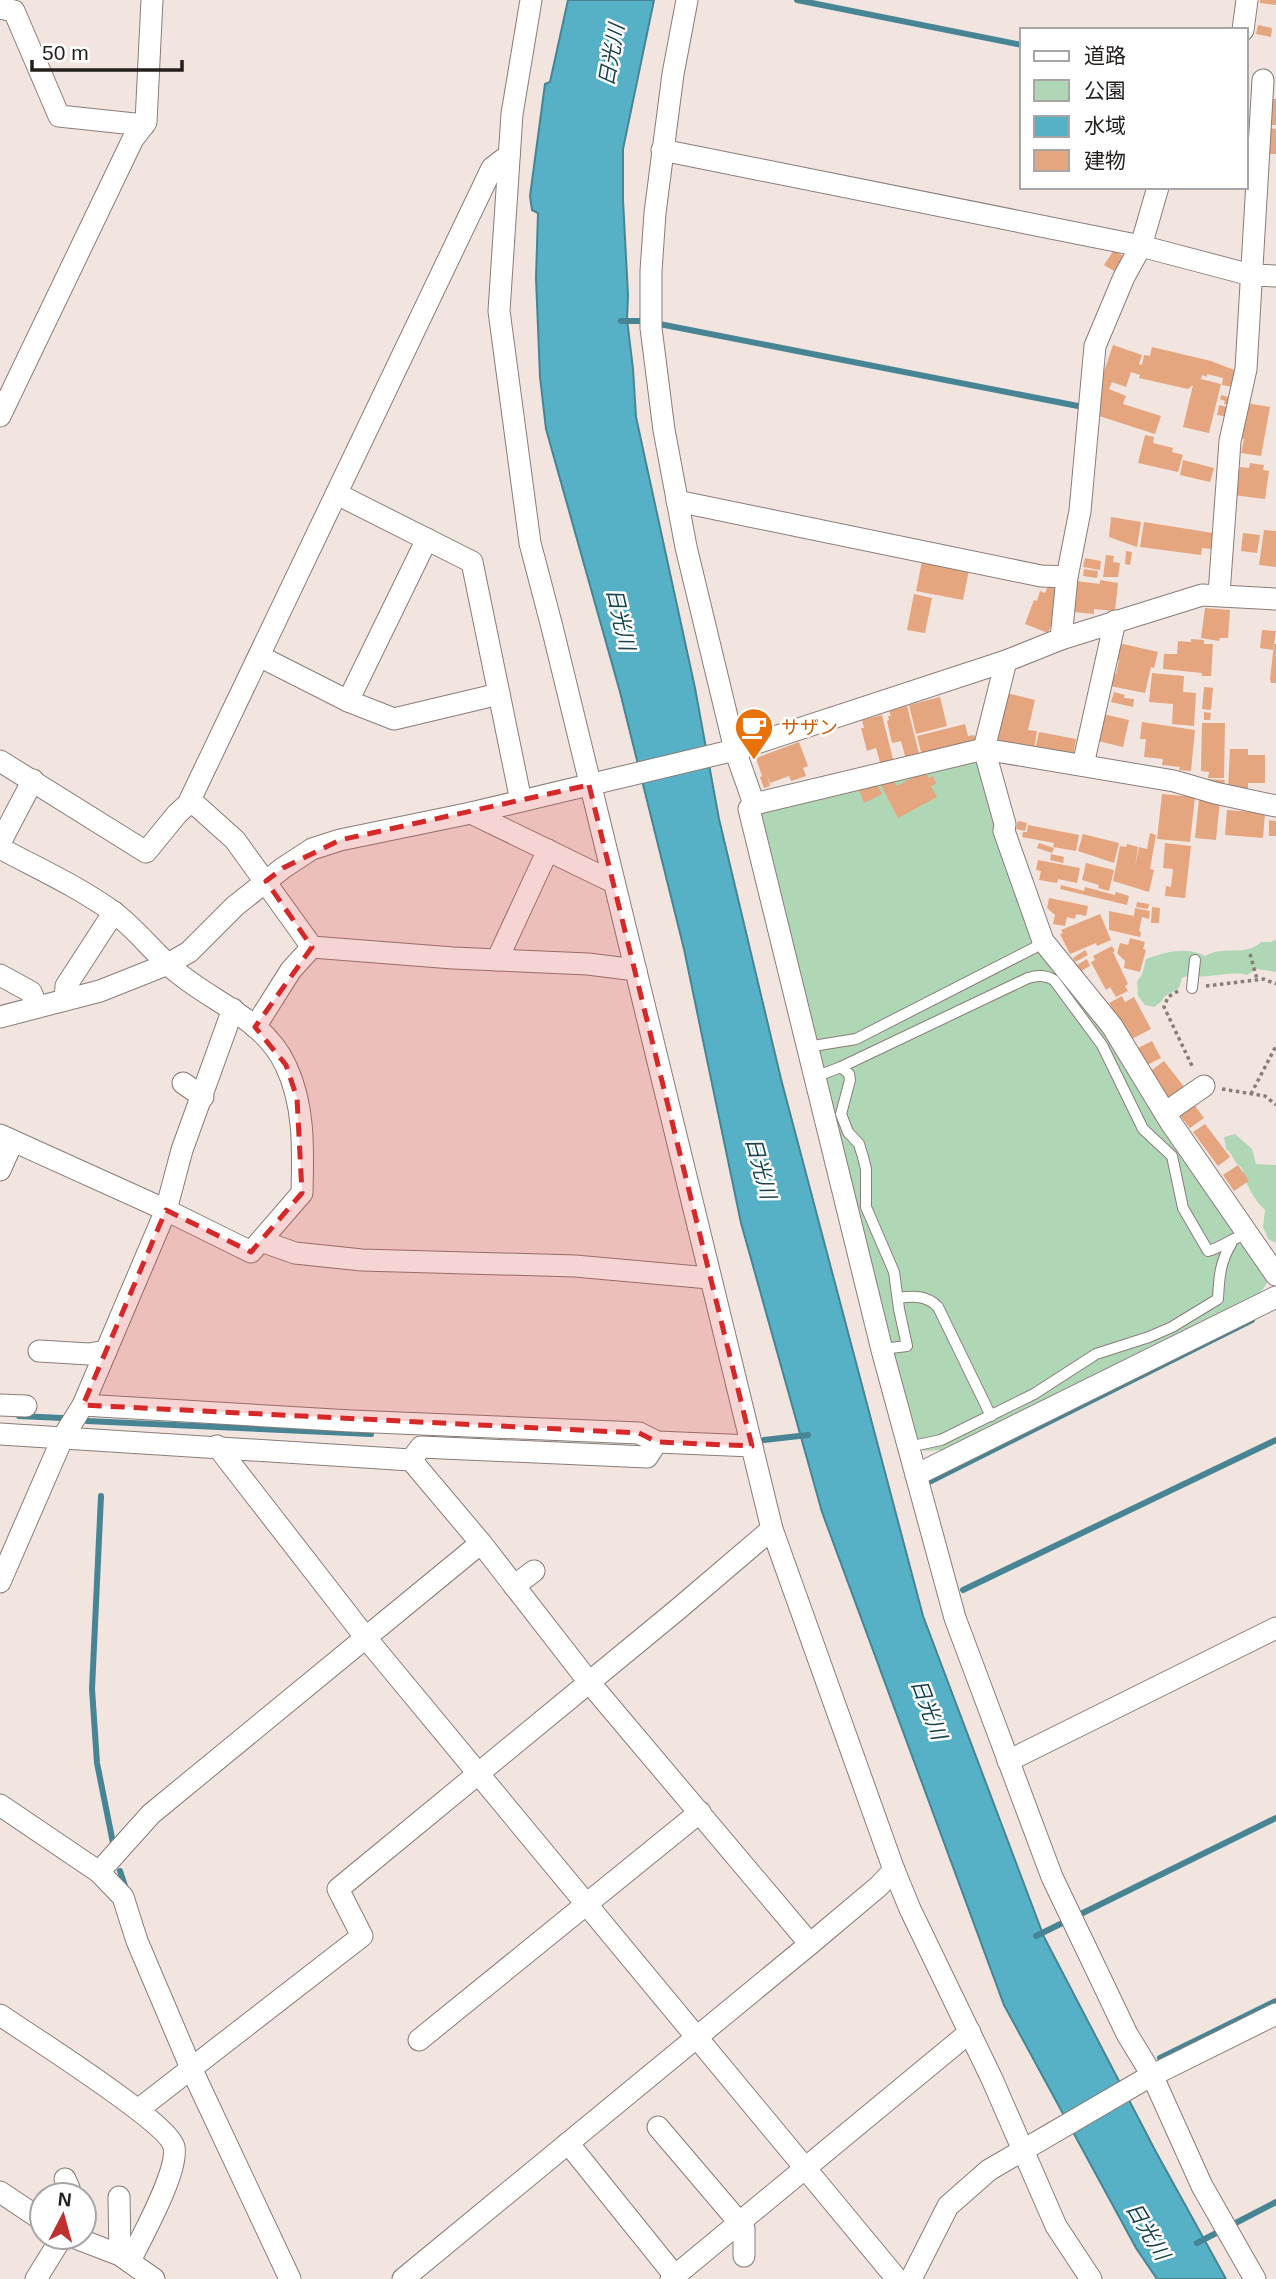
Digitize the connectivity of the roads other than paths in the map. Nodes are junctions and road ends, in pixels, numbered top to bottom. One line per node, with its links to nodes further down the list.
1 (152, 0): 8 (street)
2 (531, 0): 10 (street)
3 (687, 0): 9 (street)
4 (1247, 0): 6 (street)
5 (10, 7): 8 (street)
6 (1243, 28)
7 (1262, 80): 13 (street)
8 (144, 125): 15 (street)
9 (662, 150): 12 (street); 17 (street)
10 (509, 155): 16 (street); 33 (street)
11 (1157, 189): 12 (street)
12 (1141, 246): 13 (street); 19 (street)
13 (1251, 275): 14 (street); 20 (street)
14 (1276, 275)
15 (0, 416)
16 (337, 494): 18 (street); 24 (street)
17 (677, 501): 19 (street); 29 (street)
18 (427, 540): 26 (street); 27 (street)
19 (1067, 577): 23 (street)
20 (1219, 594): 21 (street); 22 (street)
21 (1276, 599)
22 (1115, 621): 23 (street); 31 (street)
23 (1061, 639): 25 (street)
24 (259, 656): 27 (street); 35 (street)
25 (1006, 661): 28 (street); 29 (street)
26 (499, 694): 27 (street); 34 (street)
27 (348, 701)
28 (984, 749): 31 (street); 36 (street); 44 (street)
29 (735, 750): 33 (street); 36 (street)
30 (0, 761): 32 (street)
31 (1083, 765): 37 (street)
32 (33, 780): 35 (street); 39 (street)
33 (589, 785): 34 (street); 42 (street)
34 (521, 801): 38 (street)
35 (188, 804): 41 (street)
36 (754, 804): 61 (street)
37 (1276, 806)
38 (471, 813): 40 (street); 41 (street)
39 (0, 845): 43 (street)
40 (548, 850): 42 (street); 47 (street)
41 (266, 881): 45 (street); 49 (street)
42 (613, 882): 50 (street)
43 (114, 912): 49 (street); 55 (street)
44 (1043, 941): 46 (lane); 67 (street)
45 (312, 947): 47 (street); 60 (street)
46 (1017, 957): 52 (lane); 54 (lane)
47 (497, 960): 50 (street)
48 (1195, 960): 53 (lane)
49 (168, 964): 55 (street); 57 (street)
50 (636, 970): 74 (street)
51 (0, 975): 56 (street)
52 (1028, 978): 59 (lane); 71 (lane)
53 (1192, 988)
54 (935, 999): 59 (lane); 61 (lane)
55 (65, 1000): 56 (street)
56 (37, 1007): 58 (street)
57 (233, 1009): 60 (street); 66 (street)
58 (0, 1017)
59 (943, 1018): 62 (lane)
60 (255, 1027): 72 (street)
61 (807, 1047): 63 (street)
62 (841, 1067): 63 (lane); 76 (lane)
63 (815, 1077): 77 (street)
64 (183, 1083): 66 (street)
65 (1204, 1086): 67 (street)
66 (202, 1097): 70 (street)
67 (1165, 1113): 71 (street)
68 (6, 1138): 69 (street); 70 (street)
69 (0, 1170)
70 (166, 1210): 72 (street); 79 (street)
71 (1242, 1235): 73 (street); 83 (lane)
72 (261, 1241): 74 (street)
73 (1276, 1275)
74 (709, 1278): 89 (street)
75 (1276, 1297): 83 (street)
76 (898, 1298): 77 (lane); 84 (lane)
77 (882, 1349): 90 (street)
78 (39, 1351): 79 (street)
79 (106, 1351): 81 (street)
80 (0, 1405): 82 (street)
81 (83, 1405): 86 (street); 87 (street)
82 (26, 1406)
83 (1021, 1412): 84 (lane); 92 (street)
84 (991, 1416): 90 (lane)
85 (0, 1434): 86 (street)
86 (63, 1437): 88 (street); 96 (street)
87 (657, 1442): 89 (street); 91 (street)
88 (217, 1446): 91 (street); 99 (street)
89 (752, 1446): 93 (street)
90 (908, 1447): 92 (street)
91 (411, 1460): 94 (street)
92 (916, 1475): 101 (street)
93 (772, 1529): 100 (street); 105 (street)
94 (481, 1543): 97 (street); 99 (street)
95 (534, 1571): 97 (street)
96 (0, 1582)
97 (514, 1586): 100 (street)
98 (1276, 1628): 101 (street)
99 (366, 1637): 102 (street); 106 (street)
100 (589, 1682): 102 (street); 104 (street)
101 (1008, 1761): 115 (street)
102 (479, 1772): 107 (street); 114 (street)
103 (0, 1805): 106 (street)
104 (700, 1812): 107 (street); 108 (street)
105 (894, 1870): 108 (street); 111 (street)
106 (99, 1872): 114 (street)
107 (587, 1904): 112 (street); 113 (street)
108 (810, 1944): 112 (street)
109 (1276, 2014): 115 (street)
110 (0, 2015): 116 (street)
111 (970, 2032): 119 (street); 120 (street)
112 (697, 2037): 118 (street); 120 (street)
113 (419, 2040)
114 (191, 2068): 116 (street); 132 (street)
115 (1149, 2077): 119 (street); 137 (street)
116 (139, 2109): 128 (street)
117 (658, 2127): 124 (street)
118 (568, 2143): 129 (street); 133 (street)
119 (1026, 2147): 135 (street); 136 (street)
120 (805, 2168): 124 (street); 134 (street)
121 (0, 2192): 123 (street)
122 (119, 2197): 128 (street)
123 (28, 2211)
124 (740, 2222): 127 (street); 129 (street)
125 (98, 2247): 128 (street)
126 (53, 2251): 130 (street)
127 (744, 2256)
128 (125, 2258): 131 (street)
129 (673, 2278)
130 (36, 2279)
131 (154, 2279)
132 (290, 2279)
133 (403, 2279)
134 (897, 2279)
135 (911, 2279)
136 (1091, 2279)
137 (1255, 2279)

